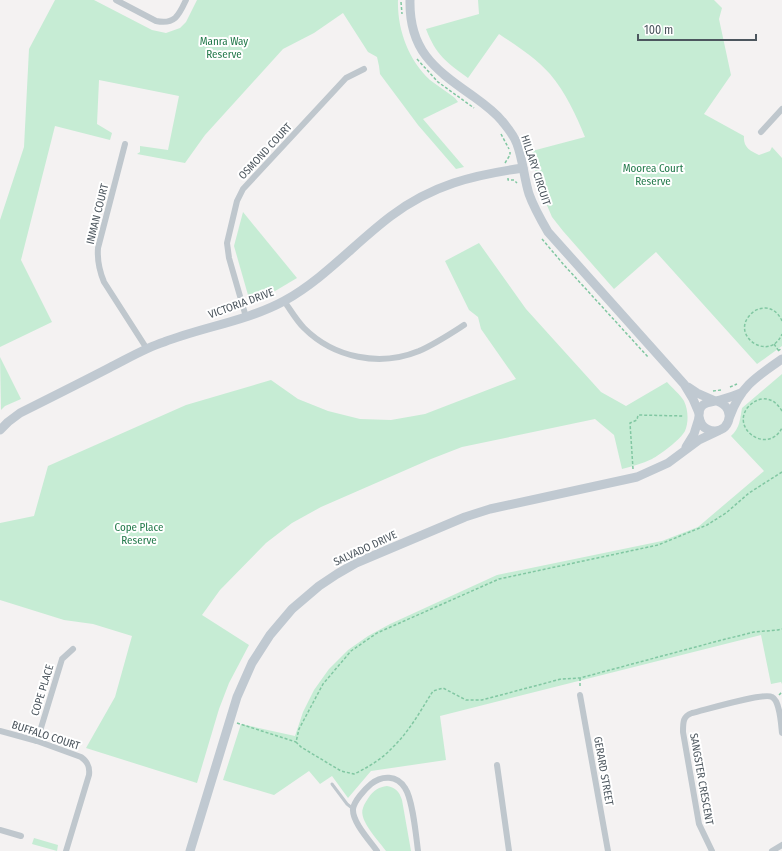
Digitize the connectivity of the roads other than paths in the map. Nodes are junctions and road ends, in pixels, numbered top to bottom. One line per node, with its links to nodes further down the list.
1 (116, 0): 2 (street)
2 (186, 0)
3 (410, 0): 8 (street, HILLARY CIRCUIT)
4 (364, 69): 10 (street, OSMOND COURT)
5 (782, 109): 6 (street)
6 (761, 132)
7 (125, 144): 12 (street, INMAN COURT)
8 (523, 168): 9 (street, VICTORIA DRIVE); 14 (street, HILLARY CIRCUIT)
9 (284, 301): 10 (street, VICTORIA DRIVE); 11 (street)
10 (246, 317): 12 (street, VICTORIA DRIVE)
11 (464, 325)
12 (147, 349): 19 (street, VICTORIA DRIVE)
13 (780, 354): 15 (street, SALVADO DRIVE)
14 (684, 384): 16 (street, HILLARY CIRCUIT); 17 (street, HILLARY CIRCUIT)
15 (741, 393): 16 (street, SALVADO DRIVE); 18 (street, SALVADO DRIVE)
16 (715, 401): 17 (street, SALVADO DRIVE); 18 (street)
17 (699, 416): 20 (street); 21 (street, SALVADO DRIVE)
18 (734, 418): 20 (street, SALVADO DRIVE)
19 (0, 430)
20 (718, 431): 21 (street, SALVADO DRIVE)
21 (684, 450): 34 (street, SALVADO DRIVE)
22 (73, 649): 26 (street, COPE PLACE)
23 (580, 695): 38 (street, GERARD STREET)
24 (0, 731): 26 (street, BUFFALO COURT)
25 (782, 732): 39 (street, SANGSTER CRESCENT)
26 (37, 742): 33 (street, BUFFALO COURT)
27 (497, 766): 37 (street)
28 (332, 784): 29 (lane)
29 (353, 809): 35 (street); 36 (street)
30 (0, 830): 31 (street)
31 (21, 836)
32 (782, 845): 40 (street)
33 (66, 851)
34 (190, 851)
35 (378, 851)
36 (418, 851)
37 (509, 851)
38 (608, 851)
39 (712, 851)
40 (772, 851)

